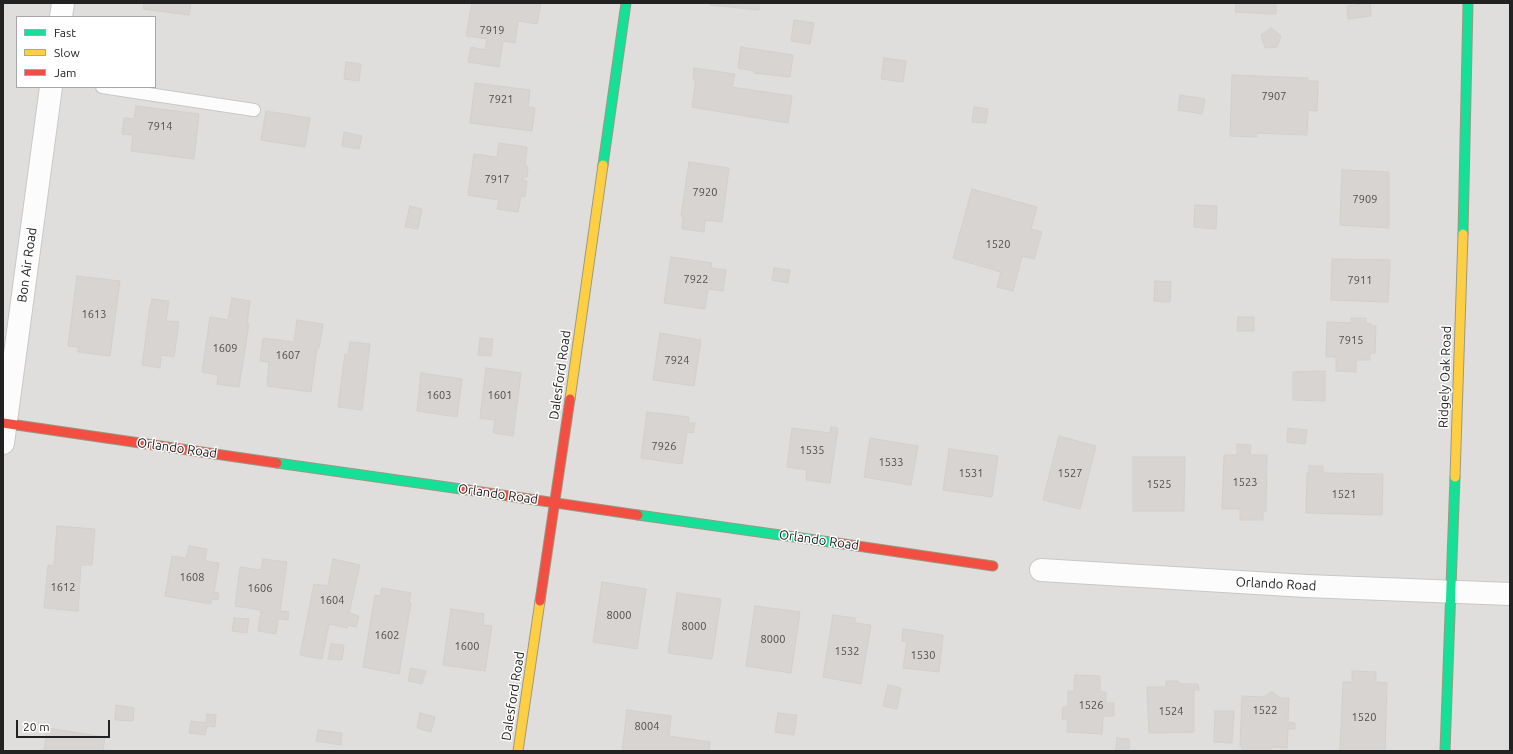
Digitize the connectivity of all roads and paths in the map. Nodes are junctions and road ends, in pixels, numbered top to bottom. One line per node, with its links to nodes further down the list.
1 (63, 3): 4 (street)
2 (626, 3): 9 (street, Dalesford Road)
3 (1468, 3): 12 (street, Ridgely Oak Road)
4 (61, 16)
5 (51, 88): 8 (street, Bon Air Road)
6 (109, 88): 7 (lane)
7 (254, 110)
8 (4, 430): 9 (street, Orlando Road)
9 (555, 502): 10 (street, Orlando Road); 14 (street, Dalesford Road)
10 (993, 566)
11 (1041, 570): 12 (street, Orlando Road)
12 (1450, 592): 13 (street, Orlando Road); 15 (street, Ridgely Oak Road)
13 (1510, 594)
14 (518, 751)
15 (1445, 751)

